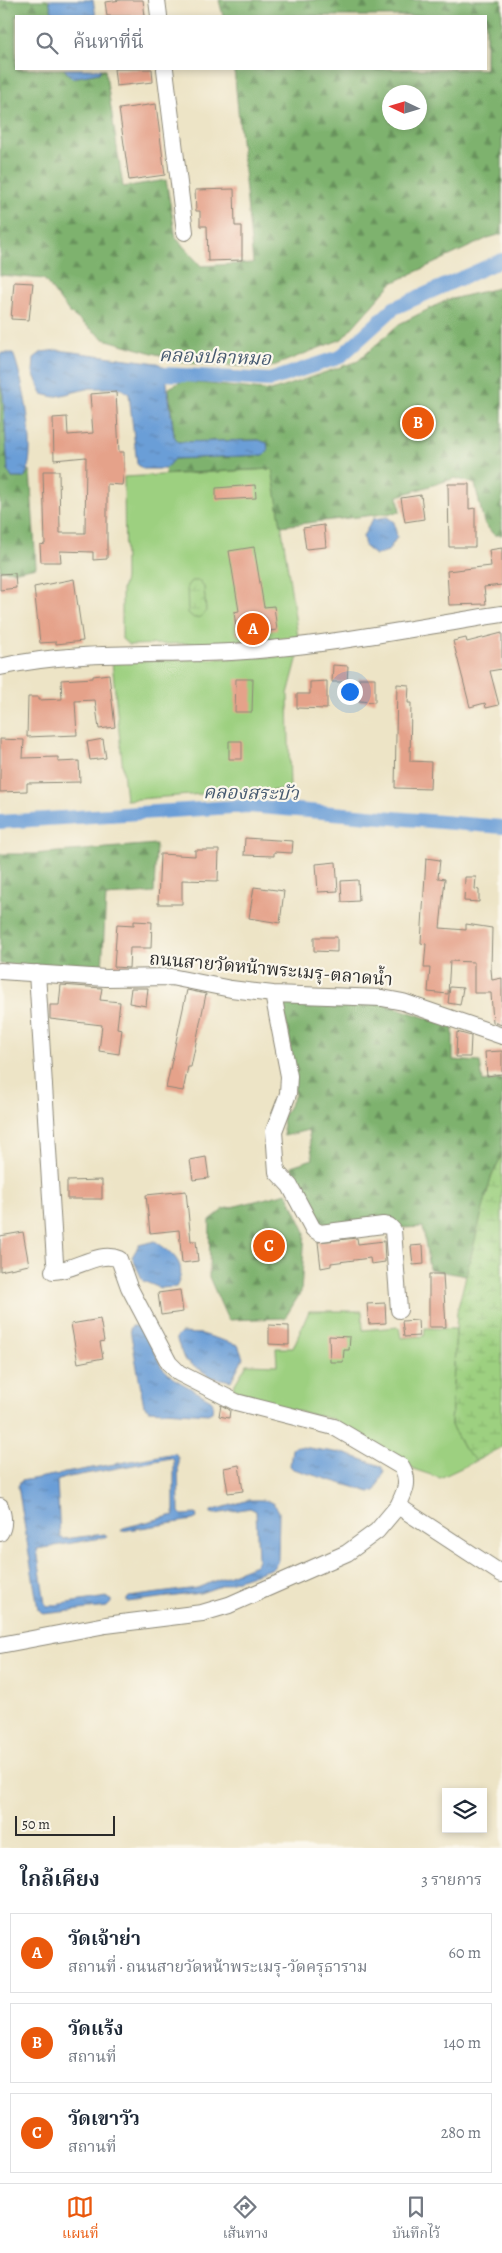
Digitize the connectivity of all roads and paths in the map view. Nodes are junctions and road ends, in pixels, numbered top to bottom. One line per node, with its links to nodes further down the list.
1 (157, 0): 2 (street)
2 (159, 15)
3 (165, 70): 4 (street)
4 (185, 232)
5 (502, 614): 6 (street)
6 (0, 667)
7 (0, 971): 8 (street, ถนนสายวัดหน้าพระเมรุ-ตลาดน้ำ)
8 (38, 973): 9 (street, ถนนสายวัดหน้าพระเมรุ-ตลาดน้ำ); 13 (street)
9 (273, 994): 10 (street, ถนนสายวัดหน้าพระเมรุ-ตลาดน้ำ); 11 (street)
10 (502, 1036)
11 (398, 1310)
12 (0, 1506): 14 (street)
13 (398, 1506): 15 (street); 16 (street)
14 (0, 1533)
15 (502, 1574)
16 (0, 1645)

